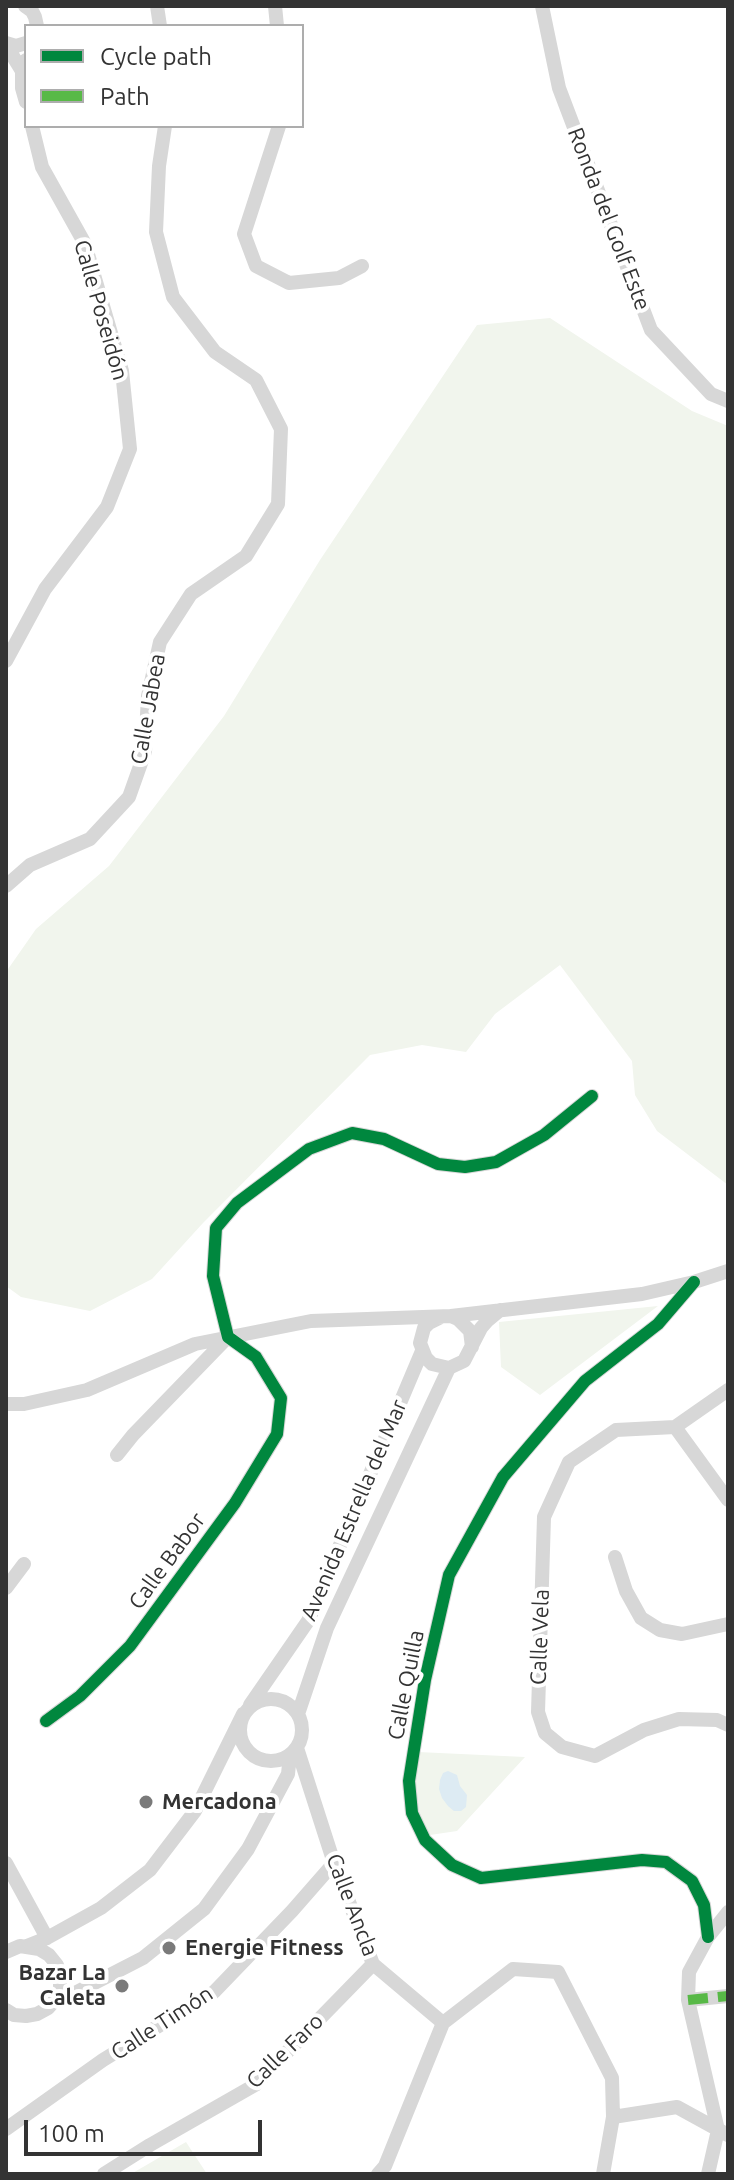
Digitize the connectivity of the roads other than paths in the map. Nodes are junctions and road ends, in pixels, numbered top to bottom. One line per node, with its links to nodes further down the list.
1 (25, 6): 3 (street)
2 (542, 6): 11 (street, Ronda del Golf Este)
3 (37, 24)
4 (6, 44): 5 (street)
5 (24, 65): 6 (street)
6 (24, 95)
7 (32, 128): 12 (street, Calle Poseidón)
8 (165, 128): 13 (street, Calle Jabea)
9 (278, 128): 10 (street)
10 (362, 266)
11 (728, 401)
12 (6, 661)
13 (6, 886)
14 (592, 1096): 20 (street)
15 (728, 1271): 16 (street)
16 (694, 1282): 17 (street); 41 (street, Calle Quilla)
17 (500, 1310): 18 (street); 22 (street)
18 (447, 1316): 19 (street); 21 (street); 22 (street)
19 (392, 1318): 20 (street); 21 (street)
20 (228, 1337): 25 (street); 27 (street); 35 (street, Calle Babor)
21 (421, 1343): 23 (street); 33 (street, Avenida Estrella del Mar)
22 (472, 1347): 23 (street)
23 (449, 1368): 34 (street, Avenida Estrella del Mar)
24 (728, 1390): 26 (street)
25 (6, 1404)
26 (675, 1427): 28 (street); 36 (street, Calle Vela)
27 (117, 1455)
28 (728, 1500)
29 (615, 1557): 32 (street)
30 (24, 1564): 31 (street)
31 (6, 1588)
32 (728, 1624)
33 (247, 1709): 34 (street); 37 (street); 42 (street, Avenida Estrella del Mar)
34 (298, 1714): 37 (street, Avenida Estrella del Mar)
35 (46, 1721)
36 (728, 1725)
37 (293, 1751): 39 (street, Calle Ancla); 47 (street)
38 (6, 1863): 42 (street)
39 (334, 1863): 45 (street, Calle Ancla); 54 (street, Calle Timón)
40 (728, 1912): 41 (street)
41 (708, 1937): 48 (street)
42 (47, 1938): 43 (street, Avenida Estrella del Mar)
43 (27, 1946): 44 (street, Avenida Estrella del Mar); 47 (street)
44 (8, 1947)
45 (373, 1964): 51 (street, Calle Ancla); 56 (street, Calle Faro)
46 (728, 1996): 48 (street)
47 (56, 1999): 50 (street)
48 (688, 2000): 55 (street)
49 (6, 2010): 50 (street)
50 (26, 2016): 52 (street)
51 (443, 2023): 53 (street); 57 (street)
52 (6, 2025)
53 (613, 2117): 55 (street); 58 (street)
54 (6, 2129)
55 (723, 2132): 59 (street)
56 (104, 2174)
57 (378, 2174)
58 (603, 2174)
59 (708, 2174)

